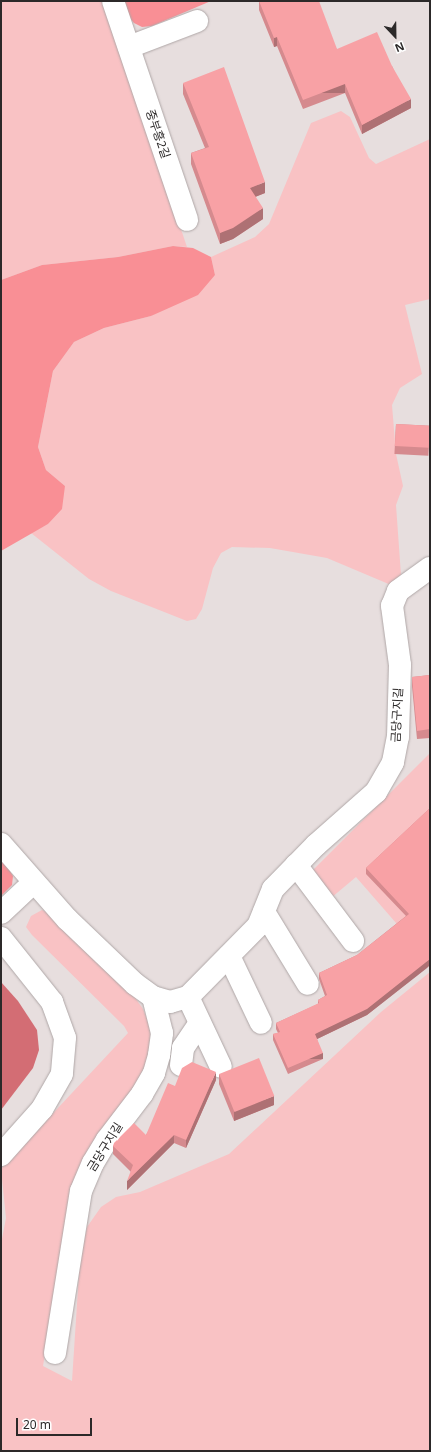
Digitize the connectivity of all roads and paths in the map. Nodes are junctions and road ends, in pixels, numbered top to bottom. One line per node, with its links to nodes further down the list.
1 (113, 1): 3 (lane, 중부흥2길)
2 (196, 21): 3 (lane)
3 (129, 47): 4 (lane, 중부흥2길)
4 (188, 220)
5 (430, 568): 7 (lane, 금당구지길)
6 (1, 844): 8 (lane)
7 (296, 865): 9 (lane, 금당구지길); 12 (lane)
8 (34, 882): 10 (lane); 15 (lane)
9 (264, 912): 13 (lane, 금당구지길); 14 (lane)
10 (1, 913)
11 (1, 938): 21 (lane)
12 (353, 941)
13 (229, 956): 16 (lane, 금당구지길); 18 (lane)
14 (308, 984)
15 (153, 997): 16 (lane); 22 (lane, 금당구지길)
16 (188, 997): 17 (lane)
17 (200, 1023): 19 (lane); 20 (lane)
18 (261, 1023)
19 (181, 1065)
20 (221, 1067)
21 (1, 1156)
22 (55, 1353)

